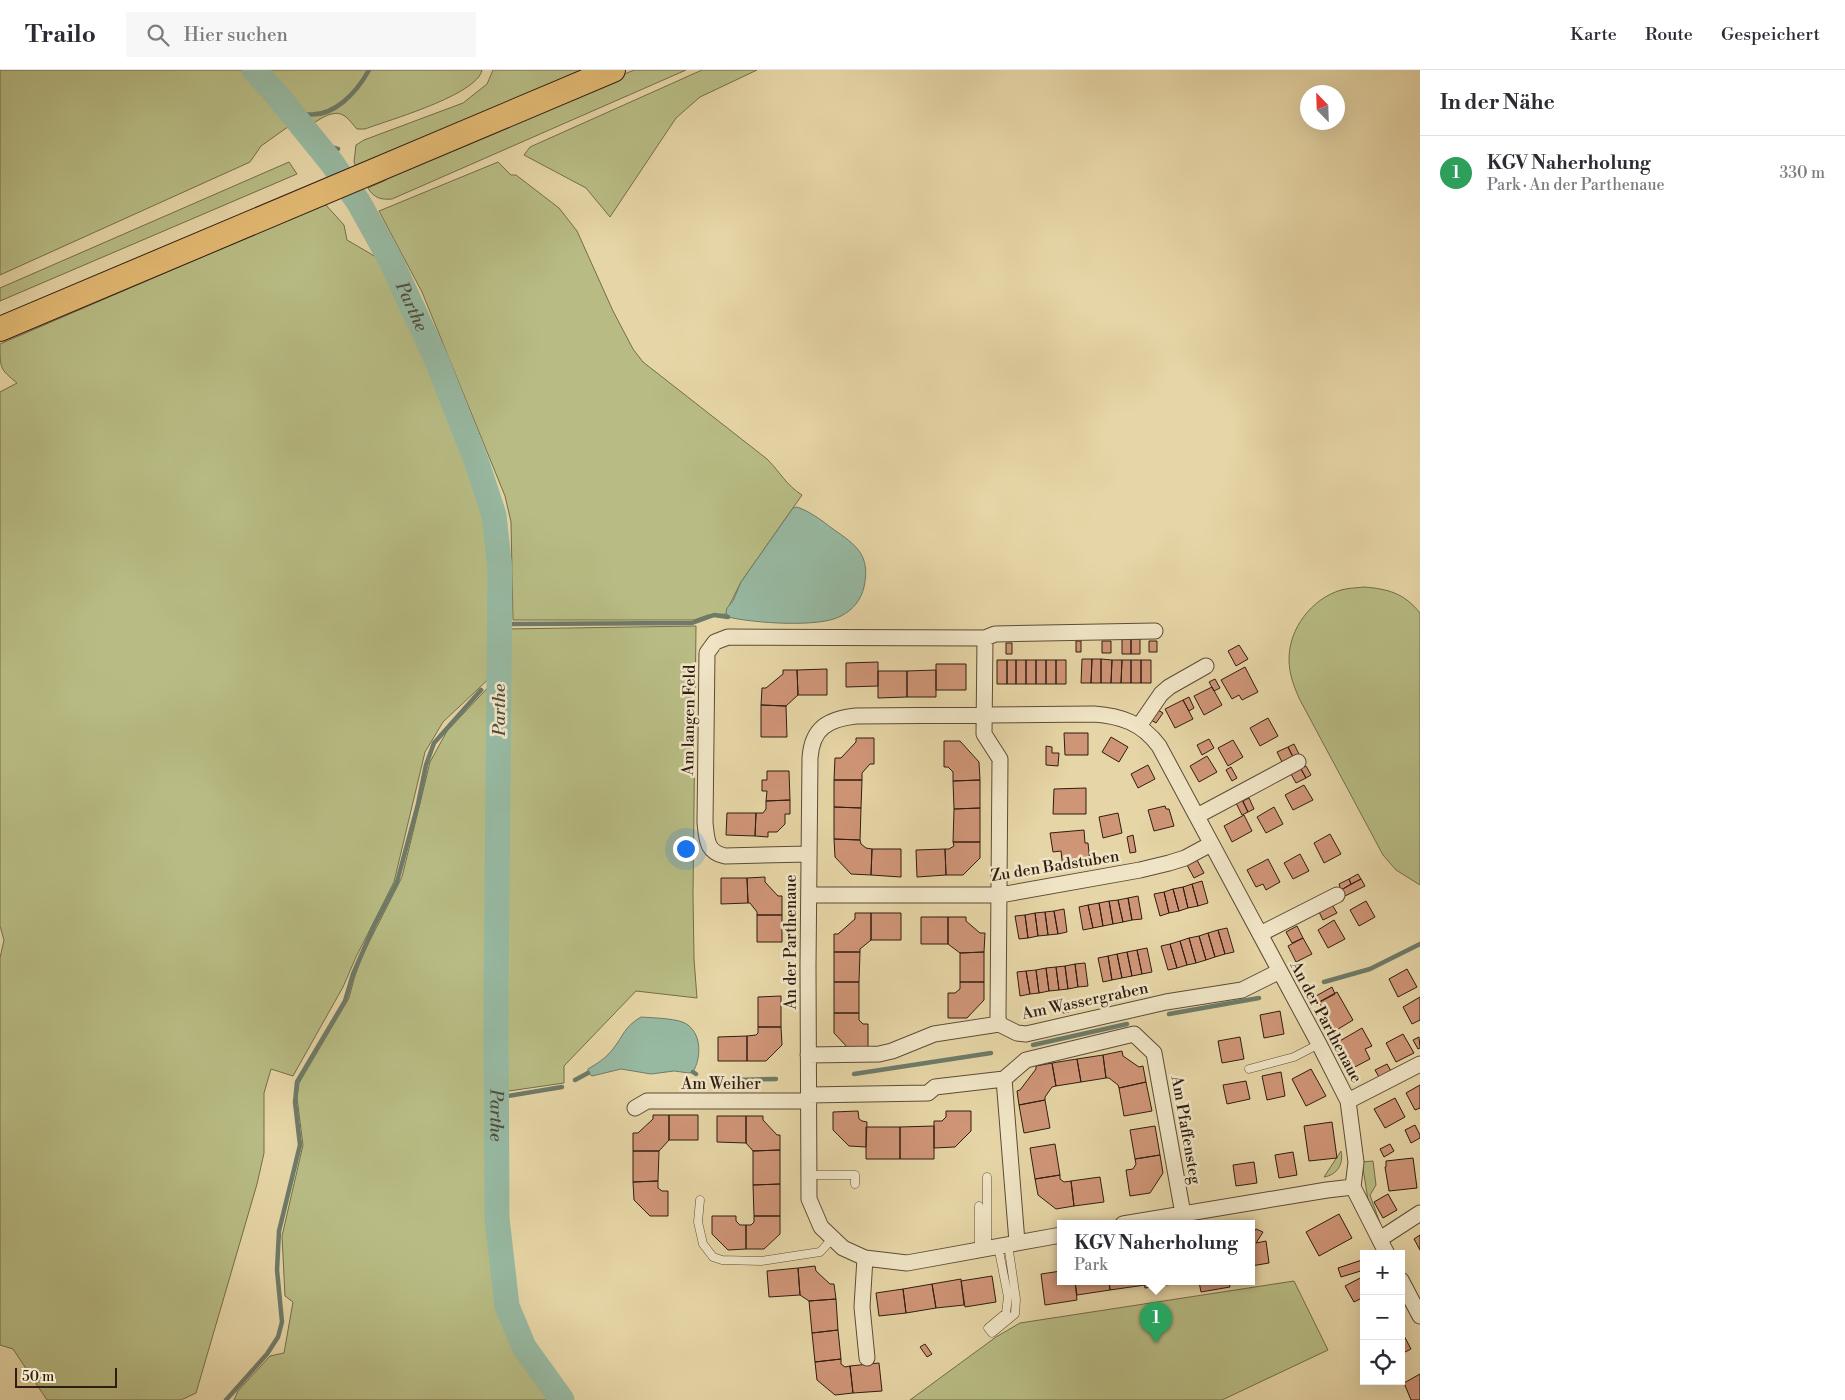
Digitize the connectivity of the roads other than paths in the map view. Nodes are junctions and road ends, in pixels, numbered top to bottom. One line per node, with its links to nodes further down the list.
1 (613, 70): 2 (main road)
2 (0, 329)
3 (1155, 632): 4 (street, Am langen Feld)
4 (985, 638): 6 (street); 11 (street, Am langen Feld)
5 (1206, 666): 7 (street)
6 (984, 715): 7 (street, An der Parthenaue); 11 (street, An der Parthenaue); 13 (street)
7 (1139, 726): 9 (street, An der Parthenaue)
8 (1298, 762): 9 (street)
9 (1197, 816): 10 (street, An der Parthenaue)
10 (1211, 844): 13 (street, Zu den Badstuben); 15 (street, An der Parthenaue)
11 (809, 854): 12 (street, An der Parthenaue)
12 (810, 895): 13 (street, Zu den Badstuben); 19 (street, An der Parthenaue)
13 (1000, 895): 17 (street)
14 (1337, 895): 15 (street)
15 (1260, 934): 16 (street, An der Parthenaue)
16 (1280, 971): 17 (street, Am Wassergraben); 18 (street, An der Parthenaue)
17 (1000, 1024): 19 (street, Am Wassergraben)
18 (1319, 1044): 21 (lane); 24 (street, An der Parthenaue)
19 (808, 1055): 23 (street, An der Parthenaue)
20 (1420, 1064): 24 (street)
21 (1249, 1068)
22 (1004, 1079): 23 (street); 33 (street, Am Pfaffensteg); 38 (street)
23 (809, 1098): 25 (street, Am Weiher); 26 (street, An der Parthenaue)
24 (1348, 1101): 29 (street, An der Parthenaue)
25 (636, 1108)
26 (809, 1175): 28 (lane); 36 (street, An der Parthenaue)
27 (987, 1177): 38 (lane)
28 (856, 1184)
29 (1353, 1188): 33 (street); 37 (street)
30 (700, 1200): 36 (lane)
31 (979, 1206): 38 (lane)
32 (1420, 1213): 37 (street)
33 (1183, 1214): 34 (street)
34 (1147, 1220)
35 (1057, 1236): 38 (street, An der Parthenaue)
36 (833, 1238): 40 (street, An der Parthenaue)
37 (1380, 1239): 39 (street)
38 (998, 1246): 38 (lane); 40 (street, An der Parthenaue)
39 (1385, 1250)
40 (865, 1258): 43 (street)
41 (1405, 1288): 42 (street)
42 (1420, 1316)
43 (867, 1358)

